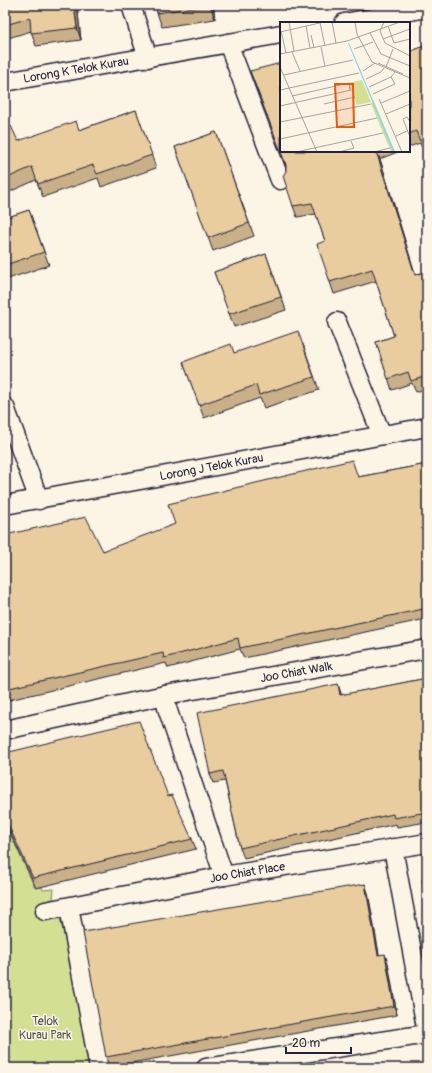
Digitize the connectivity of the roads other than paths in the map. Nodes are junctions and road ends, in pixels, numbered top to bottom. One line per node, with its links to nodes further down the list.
1 (131, 5): 6 (street)
2 (427, 8): 3 (street)
3 (350, 22)
4 (280, 34): 5 (street, Lorong K Telok Kurau)
5 (228, 43): 6 (street, Lorong K Telok Kurau); 8 (street)
6 (148, 58): 7 (street, Lorong K Telok Kurau)
7 (5, 82)
8 (280, 180)
9 (337, 322): 12 (street)
10 (5, 407): 13 (street)
11 (427, 427): 12 (street, Lorong J Telok Kurau)
12 (384, 435): 13 (street, Lorong J Telok Kurau)
13 (38, 500): 14 (street, Lorong J Telok Kurau)
14 (5, 505)
15 (427, 649): 16 (street, Joo Chiat Walk)
16 (165, 695): 17 (street, Joo Chiat Walk); 20 (street)
17 (5, 730)
18 (427, 842): 19 (street, Joo Chiat Place)
19 (393, 848): 20 (street, Joo Chiat Place); 21 (street)
20 (224, 876): 22 (street, Joo Chiat Place)
21 (427, 1034): 23 (street)
22 (98, 1068)
23 (206, 1068)

